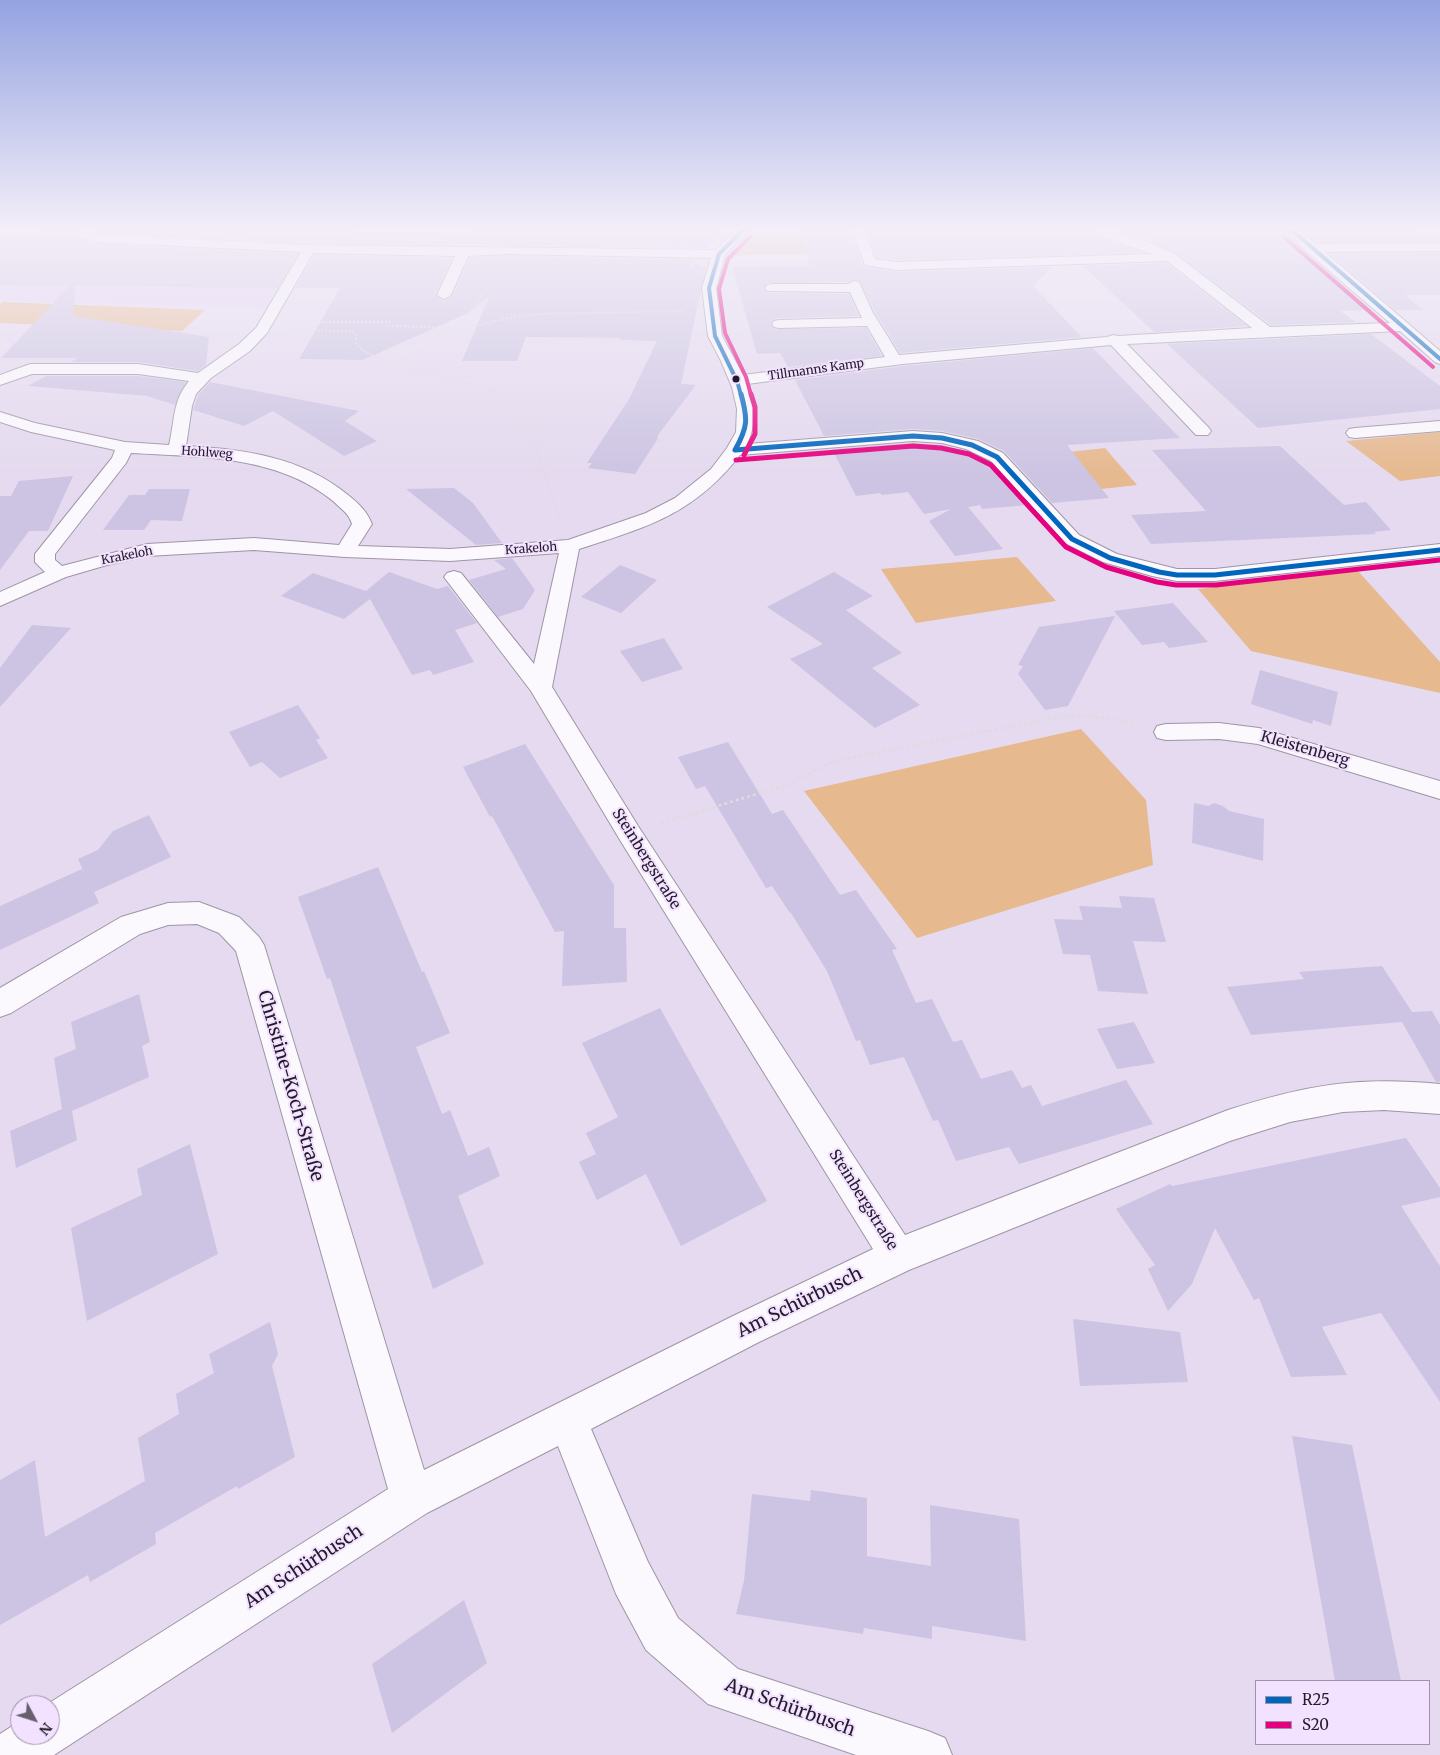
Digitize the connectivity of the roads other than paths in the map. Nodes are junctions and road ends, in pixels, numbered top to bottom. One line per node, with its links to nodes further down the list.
1 (272, 312): 13 (street)
2 (710, 312): 15 (street, Krakeloh)
3 (866, 312): 6 (street)
4 (1240, 312): 9 (street)
5 (1385, 312): 8 (street)
6 (871, 322): 7 (street); 11 (street)
7 (779, 324)
8 (1403, 327): 9 (street, Tillmanns Kamp); 12 (street)
9 (1264, 331): 10 (street, Tillmanns Kamp)
10 (1113, 339): 11 (street, Tillmanns Kamp); 18 (street)
11 (894, 359): 15 (street, Tillmanns Kamp)
12 (1440, 359)
13 (203, 378): 14 (street); 21 (street)
14 (0, 380)
15 (737, 381): 22 (street, Krakeloh)
16 (0, 417): 20 (street, Hohlweg)
17 (1440, 426): 19 (street)
18 (1202, 431)
19 (1355, 434)
20 (125, 447): 21 (street, Hohlweg); 26 (street)
21 (176, 450): 25 (street, Hohlweg)
22 (735, 450): 23 (street, Krakeloh); 24 (street)
23 (570, 546): 25 (street, Krakeloh); 29 (street)
24 (1440, 550)
25 (346, 551): 26 (street, Krakeloh)
26 (59, 573): 28 (street, Krakeloh)
27 (454, 577): 29 (street, Steinbergstraße)
28 (0, 600)
29 (540, 688): 34 (street, Steinbergstraße)
30 (1166, 732): 31 (street, Kleistenberg)
31 (1440, 790)
32 (0, 1004): 36 (street, Christine-Koch-Straße)
33 (1440, 1100): 34 (street, Steinbergstraße)
34 (898, 1256): 35 (street, Am Schürbusch)
35 (567, 1419): 36 (street, Am Schürbusch); 40 (street, Am Schürbusch)
36 (412, 1498): 37 (street, Am Schürbusch)
37 (60, 1724)
38 (26, 1745): 39 (street)
39 (10, 1755)
40 (928, 1755)

